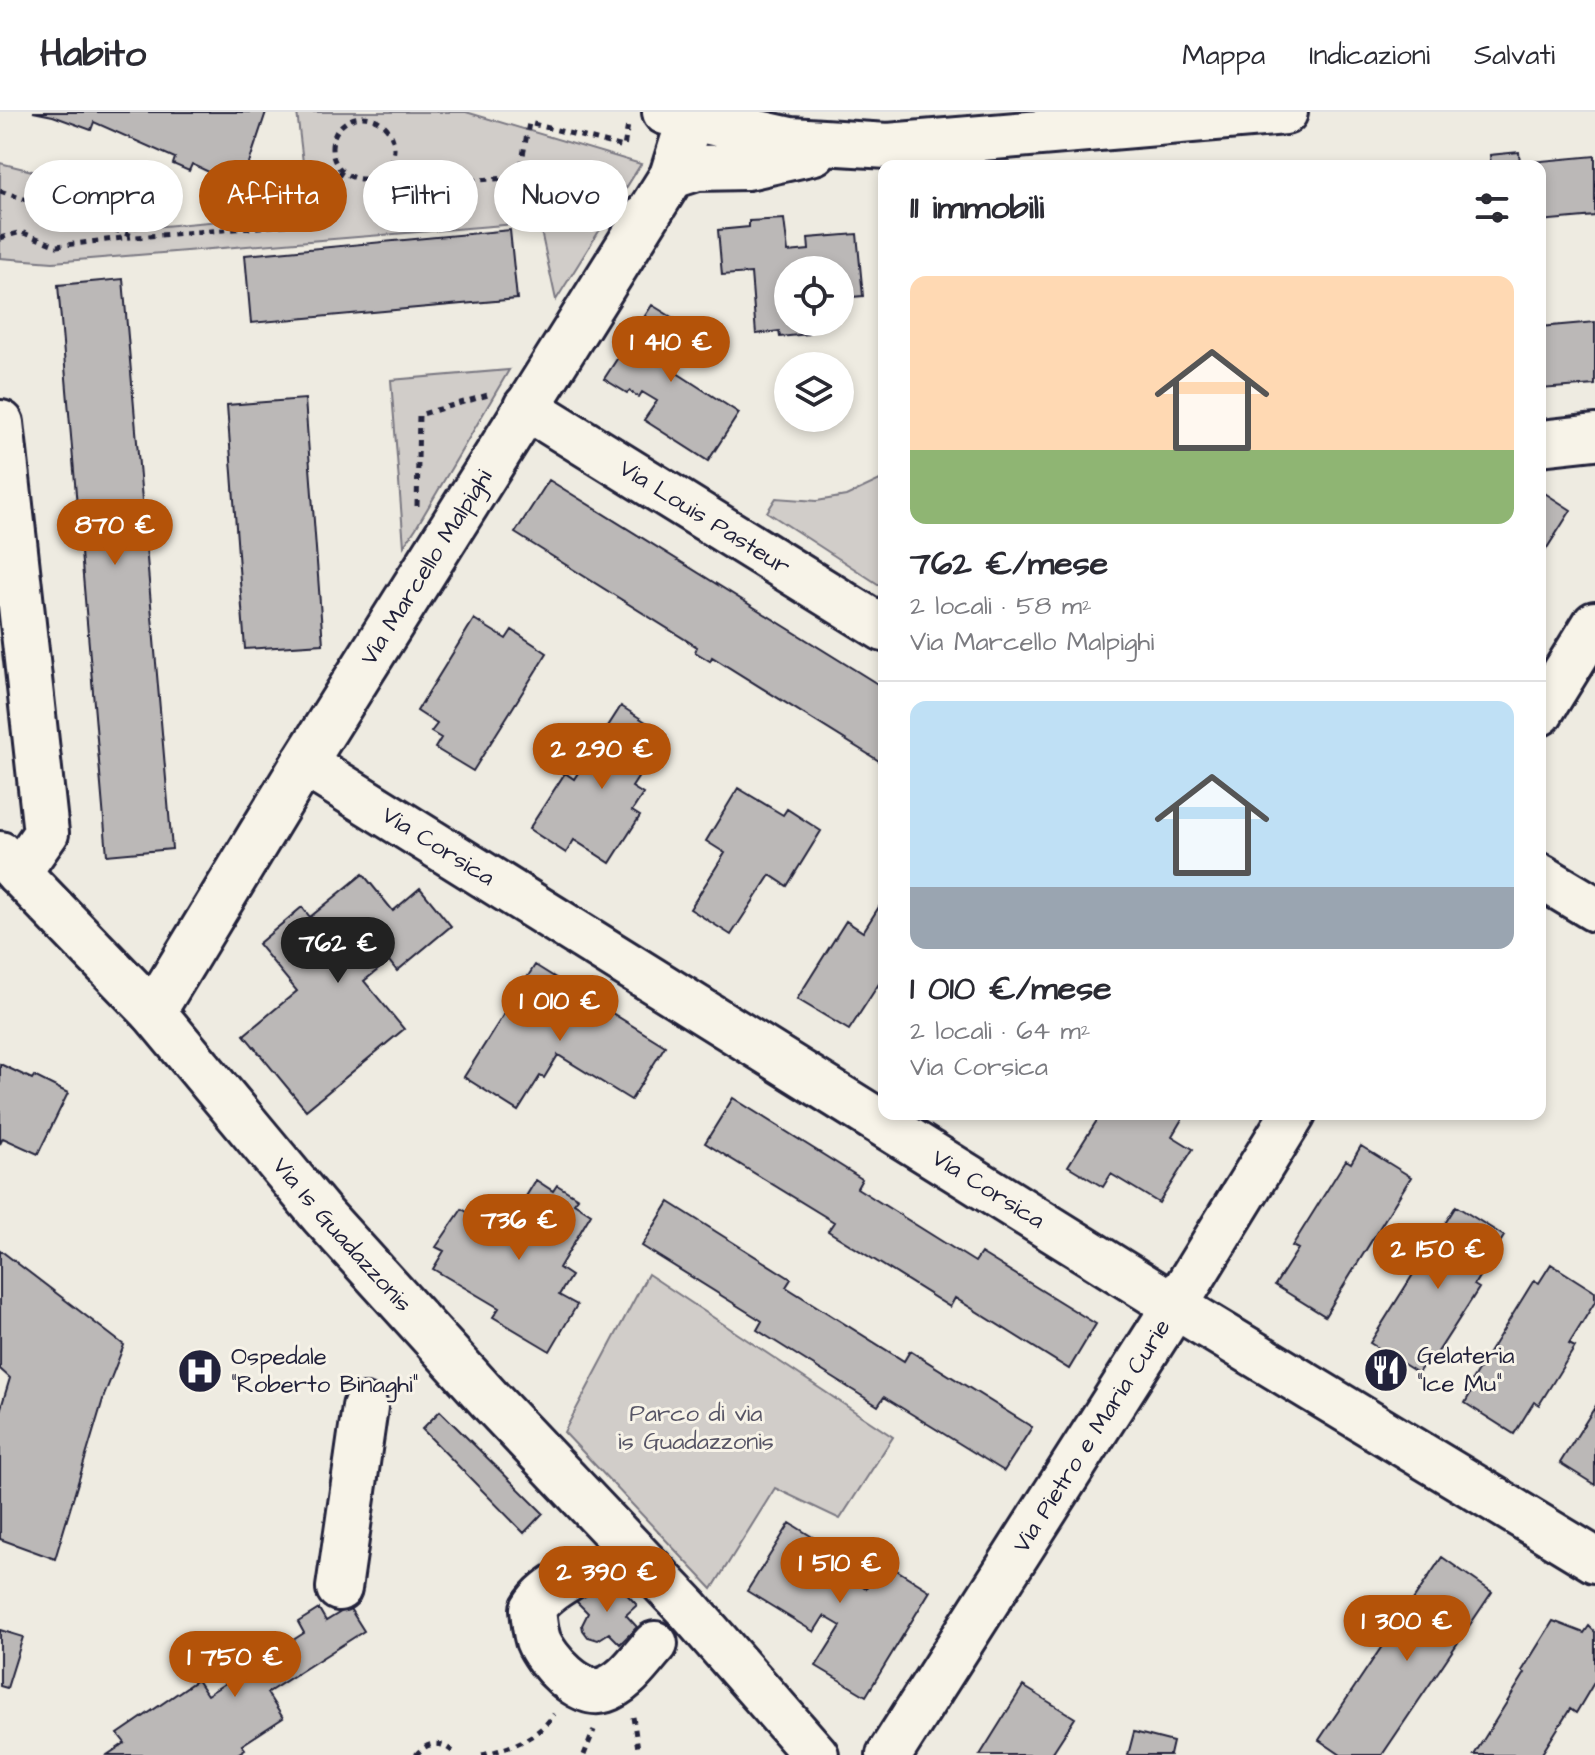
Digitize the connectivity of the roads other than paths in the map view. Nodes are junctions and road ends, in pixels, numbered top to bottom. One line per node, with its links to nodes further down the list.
1 (1285, 112): 3 (street)
2 (678, 115): 3 (street); 4 (street, Via Marcello Malpighi)
3 (851, 144): 4 (street)
4 (672, 176): 5 (street, Via Marcello Malpighi)
5 (526, 407): 10 (street, Via Louis Pasteur); 12 (street, Via Marcello Malpighi)
6 (1, 423): 13 (street)
7 (1595, 437): 8 (street)
8 (1546, 442)
9 (1595, 624): 11 (street)
10 (878, 625)
11 (1546, 703)
12 (304, 763): 16 (street, Via Marcello Malpighi); 18 (street, Via Corsica)
13 (9, 863): 16 (street, Via Is Guadazzonis)
14 (1546, 880): 15 (street)
15 (1595, 909)
16 (153, 1012): 24 (street, Via Is Guadazzonis)
17 (1289, 1120): 18 (street, Via Pietro e Maria Curie)
18 (1175, 1306): 20 (street, Via Corsica); 25 (street, Via Pietro e Maria Curie)
19 (365, 1407): 22 (street)
20 (1595, 1560)
21 (581, 1570): 23 (street)
22 (339, 1588)
23 (655, 1644)
24 (816, 1755)
25 (889, 1755)

